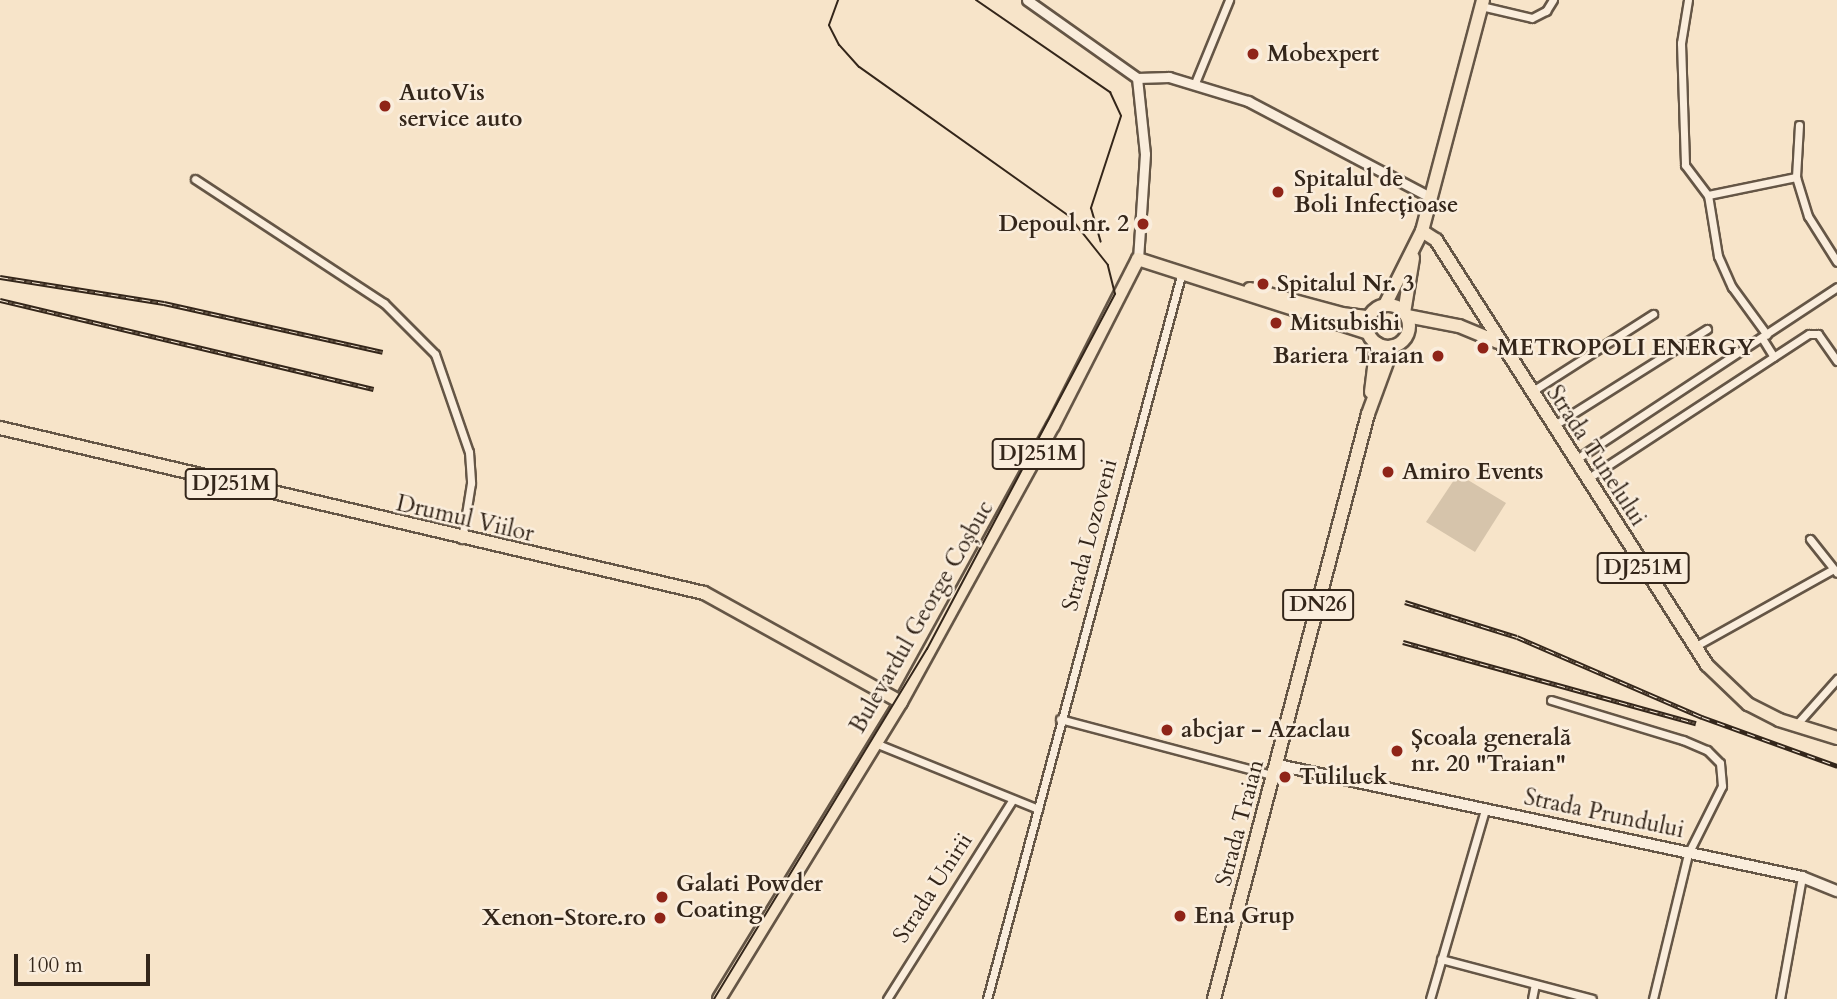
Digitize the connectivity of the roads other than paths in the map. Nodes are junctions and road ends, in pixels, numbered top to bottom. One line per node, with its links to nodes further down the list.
1 (1027, 0): 6 (street)
2 (1229, 0): 7 (street)
3 (1553, 0): 5 (street)
4 (1688, 0): 11 (street)
5 (1482, 3): 12 (main road)
6 (1137, 78): 7 (street); 15 (street, Bulevardul George Coșbuc)
7 (1195, 83): 12 (street)
8 (1799, 125): 9 (street)
9 (1796, 177): 11 (street); 16 (street)
10 (195, 179): 40 (street)
11 (1708, 195): 27 (street)
12 (1430, 197): 13 (main road)
13 (1422, 231): 14 (main road); 29 (main road, DJ251M)
14 (1413, 255): 20 (main road); 21 (main road)
15 (1138, 259): 17 (main road); 45 (main road, Bulevardul George Coșbuc / DJ251M)
16 (1837, 262)
17 (1182, 271): 18 (main road); 46 (street, Strada Lozoveni)
18 (1225, 284): 23 (main road); 28 (main road)
19 (1837, 287): 27 (street)
20 (1385, 305): 21 (main road); 23 (main road)
21 (1406, 314): 24 (main road); 26 (main road)
22 (1653, 314): 33 (street)
23 (1368, 317): 28 (main road, DN26)
24 (1430, 322): 26 (main road); 29 (main road)
25 (1707, 329): 35 (street)
26 (1408, 332): 30 (main road, DN26)
27 (1765, 336): 31 (street); 37 (street)
28 (1372, 338): 30 (main road); 34 (main road, Strada Traian / DN26)
29 (1498, 342): 33 (main road, Strada Tunelului / DJ251M)
30 (1393, 346): 34 (main road, Strada Traian / DN26)
31 (1774, 357): 32 (street); 38 (street)
32 (1837, 361)
33 (1530, 392): 35 (main road, Strada Tunelului / DJ251M)
34 (1368, 414): 50 (main road, Strada Traian / DN26)
35 (1552, 426): 37 (main road, Strada Tunelului / DJ251M)
36 (0, 428): 40 (main road, Drumul Viilor / DJ251M)
37 (1574, 461): 38 (main road, Strada Tunelului / DJ251M)
38 (1586, 480): 42 (main road, Strada Tunelului / DJ251M)
39 (1810, 539): 41 (street)
40 (462, 540): 45 (main road, Drumul Viilor / DJ251M)
41 (1835, 571): 42 (street)
42 (1694, 647): 47 (main road, Strada Tunelului / DJ251M)
43 (1837, 679): 47 (street)
44 (1551, 700): 54 (street)
45 (901, 702): 49 (main road, Bulevardul George Coșbuc)
46 (1060, 719): 50 (street, Strada Prundului); 52 (street, Strada Lozoveni)
47 (1796, 725): 48 (main road, Strada Tunelului / DJ251M)
48 (1837, 738)
49 (875, 743): 51 (street); 59 (main road, Bulevardul George Coșbuc)
50 (1277, 771): 53 (main road, Strada Prundului); 62 (main road, Strada Traian / DN26)
51 (1013, 799): 52 (street); 60 (street, Strada Unirii)
52 (1038, 809): 61 (street, Strada Lozoveni)
53 (1485, 810): 54 (main road, Strada Prundului); 57 (street)
54 (1688, 854): 55 (main road, Strada Prundului); 66 (street)
55 (1802, 877): 56 (main road, Strada Prundului); 67 (street)
56 (1837, 891)
57 (1441, 959): 58 (street); 63 (street)
58 (1535, 984): 64 (street); 65 (street)
59 (719, 999)
60 (887, 999)
61 (987, 999)
62 (1213, 999)
63 (1430, 999)
64 (1532, 999)
65 (1592, 999)
66 (1653, 999)
67 (1780, 999)

